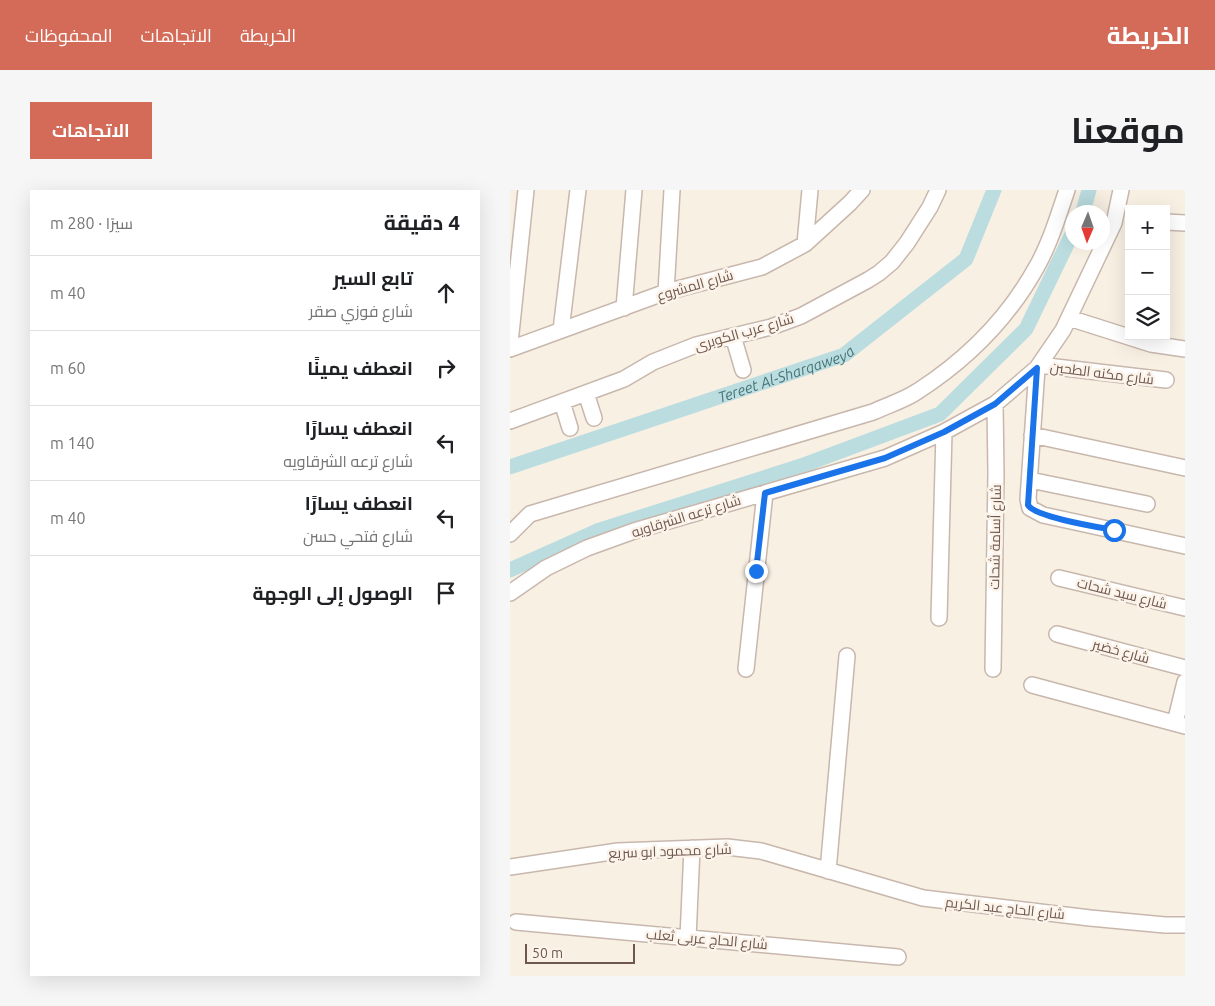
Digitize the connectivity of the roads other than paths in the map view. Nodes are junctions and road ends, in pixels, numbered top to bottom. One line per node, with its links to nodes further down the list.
1 (526, 190): 21 (street)
2 (578, 190): 17 (street)
3 (634, 190): 15 (street)
4 (672, 190): 14 (street)
5 (810, 190): 13 (street)
6 (862, 190): 13 (street, شارع المشروع)
7 (938, 190): 19 (street, شارع عرب الكوبرى)
8 (1066, 190): 39 (street)
9 (1122, 190): 10 (street, شارع ترعه الشرقاويه)
10 (1122, 219): 16 (street, شارع ترعه الشرقاويه)
11 (1170, 222): 12 (street)
12 (1185, 223)
13 (805, 244): 14 (street, شارع المشروع)
14 (666, 292): 15 (street, شارع المشروع)
15 (624, 308): 17 (street, شارع المشروع)
16 (1069, 318): 18 (street); 24 (street, شارع ترعه الشرقاويه)
17 (561, 330): 22 (street, شارع المشروع)
18 (1125, 334)
19 (733, 336): 25 (street); 27 (street, شارع عرب الكوبرى)
20 (1144, 340): 23 (street)
21 (510, 343)
22 (510, 349)
23 (1185, 349)
24 (1038, 367): 26 (street, شارع مكنه الطحين); 29 (street, شارع ترعه الشرقاويه); 34 (street)
25 (743, 370)
26 (1166, 380)
27 (586, 393): 28 (street, شارع عرب الكوبرى); 30 (street)
28 (562, 402): 31 (street, شارع عرب الكوبرى); 32 (street)
29 (995, 404): 33 (street, شارع ترعه الشرقاويه); 51 (street, شارع أسامة شحات)
30 (594, 418)
31 (510, 421)
32 (570, 428)
33 (944, 432): 37 (street, شارع ترعه الشرقاويه); 46 (street)
34 (1032, 435): 35 (street); 36 (street)
35 (1185, 468)
36 (1030, 480): 38 (street); 42 (street)
37 (765, 493): 44 (street, شارع ترعه الشرقاويه); 50 (street)
38 (1148, 504)
39 (530, 514): 40 (street); 41 (street)
40 (510, 518)
41 (510, 534)
42 (1185, 546)
43 (1060, 578): 45 (street, شارع سيد شحات)
44 (510, 593)
45 (1185, 608)
46 (939, 618)
47 (1057, 634): 49 (street, شارع خضير)
48 (847, 656): 57 (street)
49 (1185, 668)
50 (746, 669)
51 (993, 669)
52 (1185, 682): 54 (street)
53 (1032, 685): 54 (street)
54 (1180, 724)
55 (692, 848): 56 (street, شارع محمود ابو سريع); 57 (street, شارع محمود ابو سريع); 60 (street)
56 (510, 867)
57 (828, 871): 59 (street, شارع الحاج عبد الكريم)
58 (516, 922): 60 (street, شارع الحاج عربى ثعلب)
59 (1185, 924)
60 (688, 938): 61 (street, شارع الحاج عربى ثعلب)
61 (898, 957)

